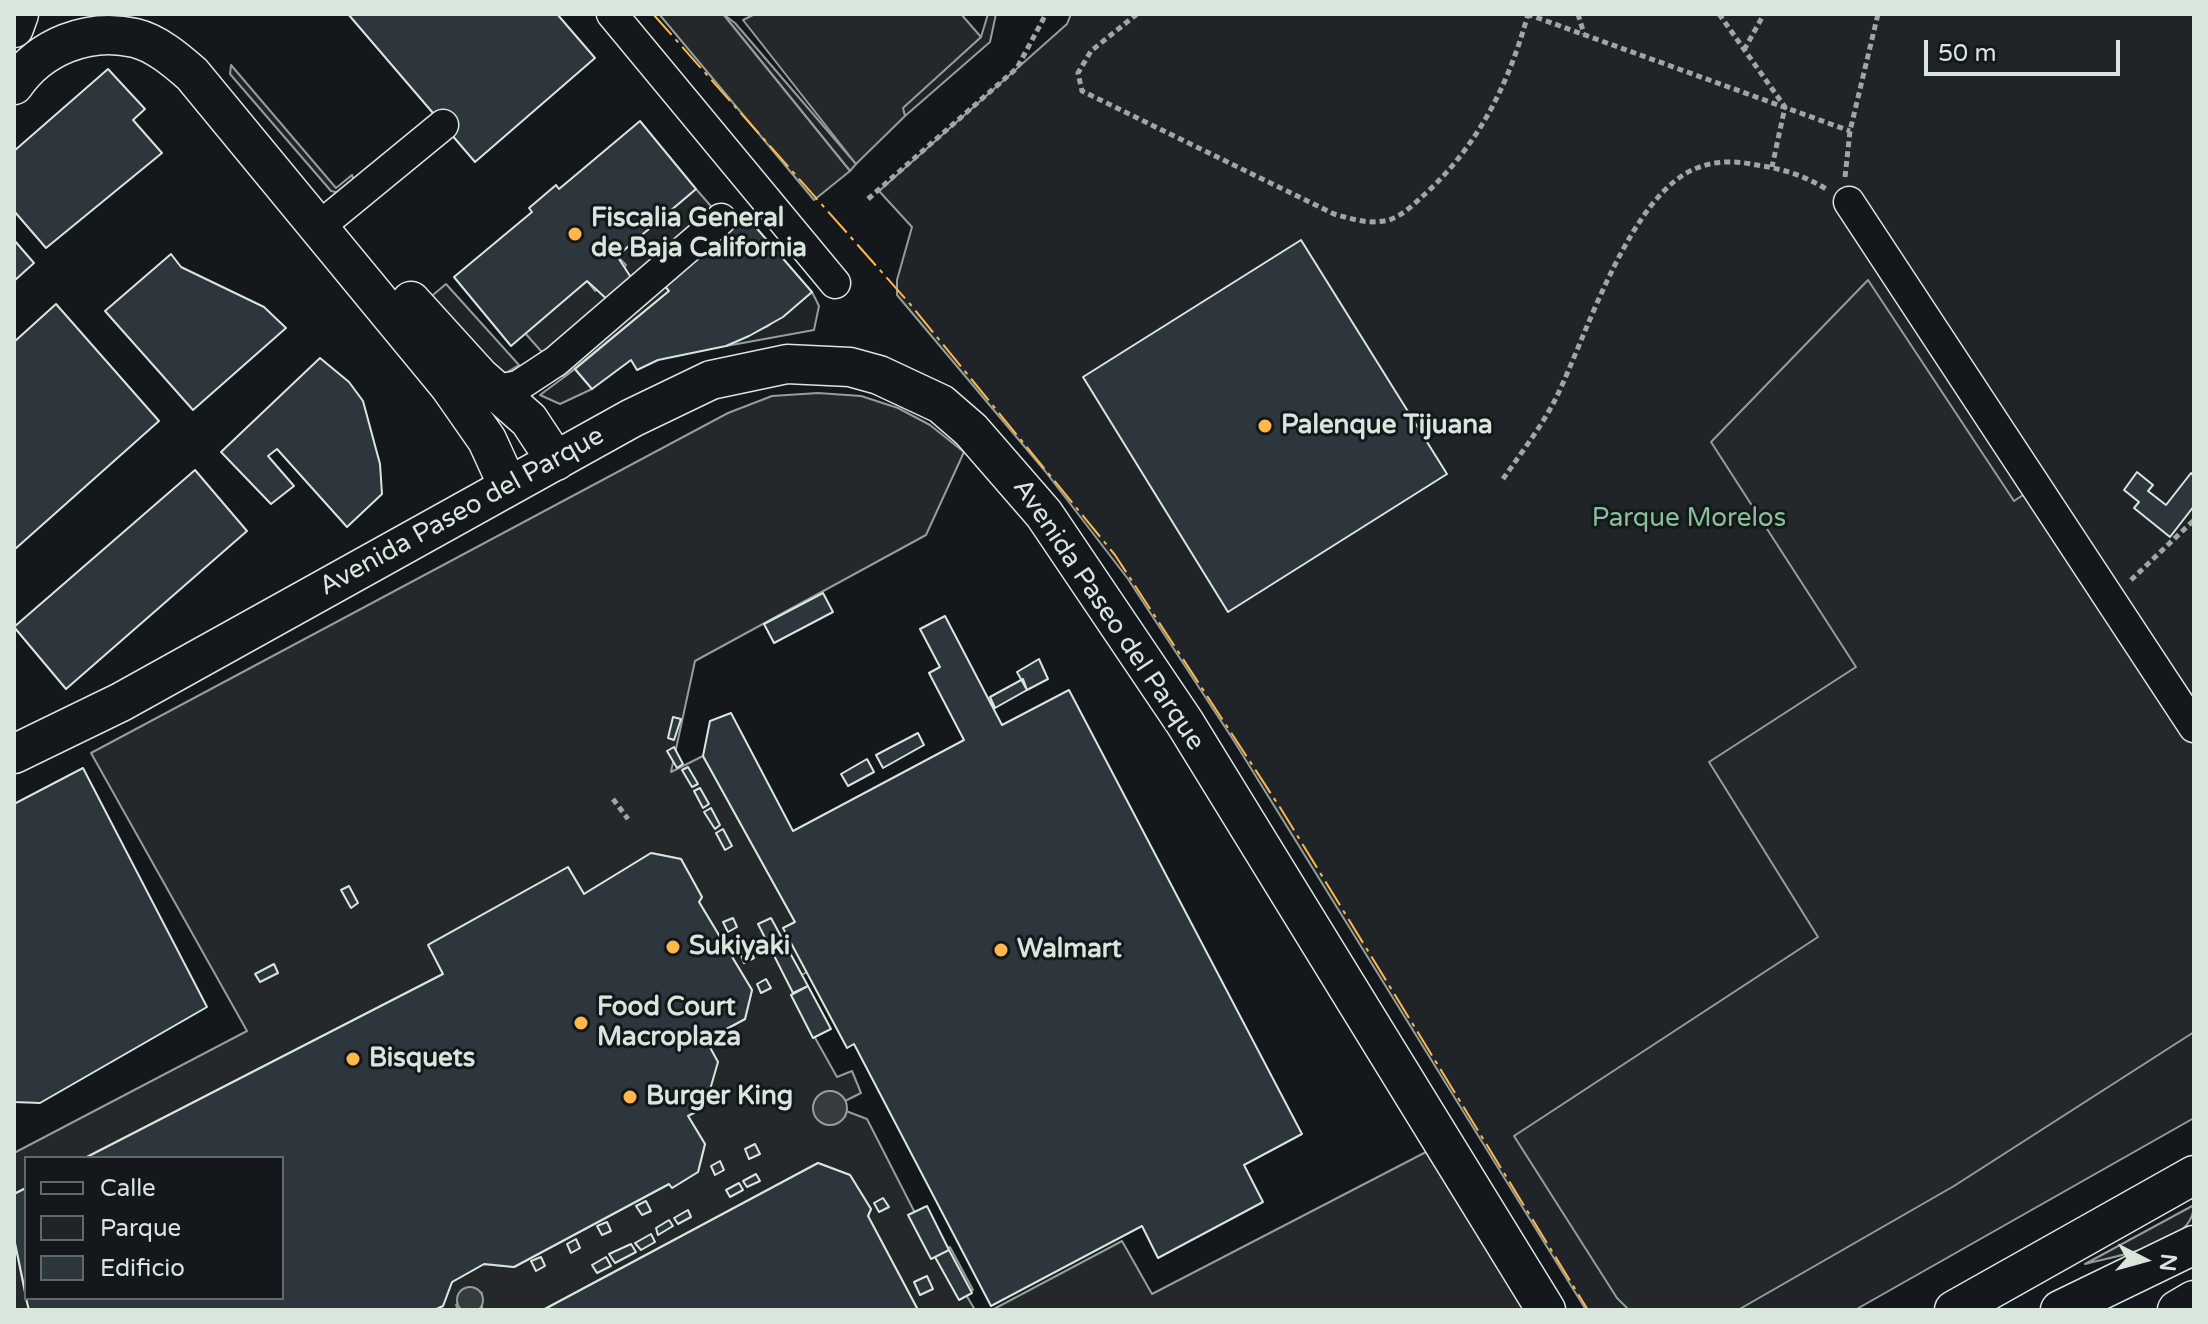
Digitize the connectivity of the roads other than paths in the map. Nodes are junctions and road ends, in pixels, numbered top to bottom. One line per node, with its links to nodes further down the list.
1 (19, 14): 4 (main road)
2 (146, 14): 9 (main road)
3 (612, 14): 10 (lane)
4 (14, 28)
5 (14, 85): 9 (main road)
6 (443, 125): 9 (lane)
7 (1849, 202): 14 (lane)
8 (721, 219): 11 (lane)
9 (327, 221): 11 (main road); 13 (main road)
10 (835, 283)
11 (494, 391): 12 (main road)
12 (556, 461): 13 (main road, Avenida Paseo del Parque); 20 (main road, Avenida Paseo del Parque)
13 (508, 486): 15 (main road, Avenida Paseo del Parque)
14 (2194, 727)
15 (14, 754)
16 (2194, 1175): 19 (main road)
17 (2186, 1246): 21 (main road); 22 (main road)
18 (2194, 1300): 23 (main road)
19 (1954, 1309)
20 (1546, 1310)
21 (2060, 1310)
22 (2096, 1310)
23 (2177, 1310)

